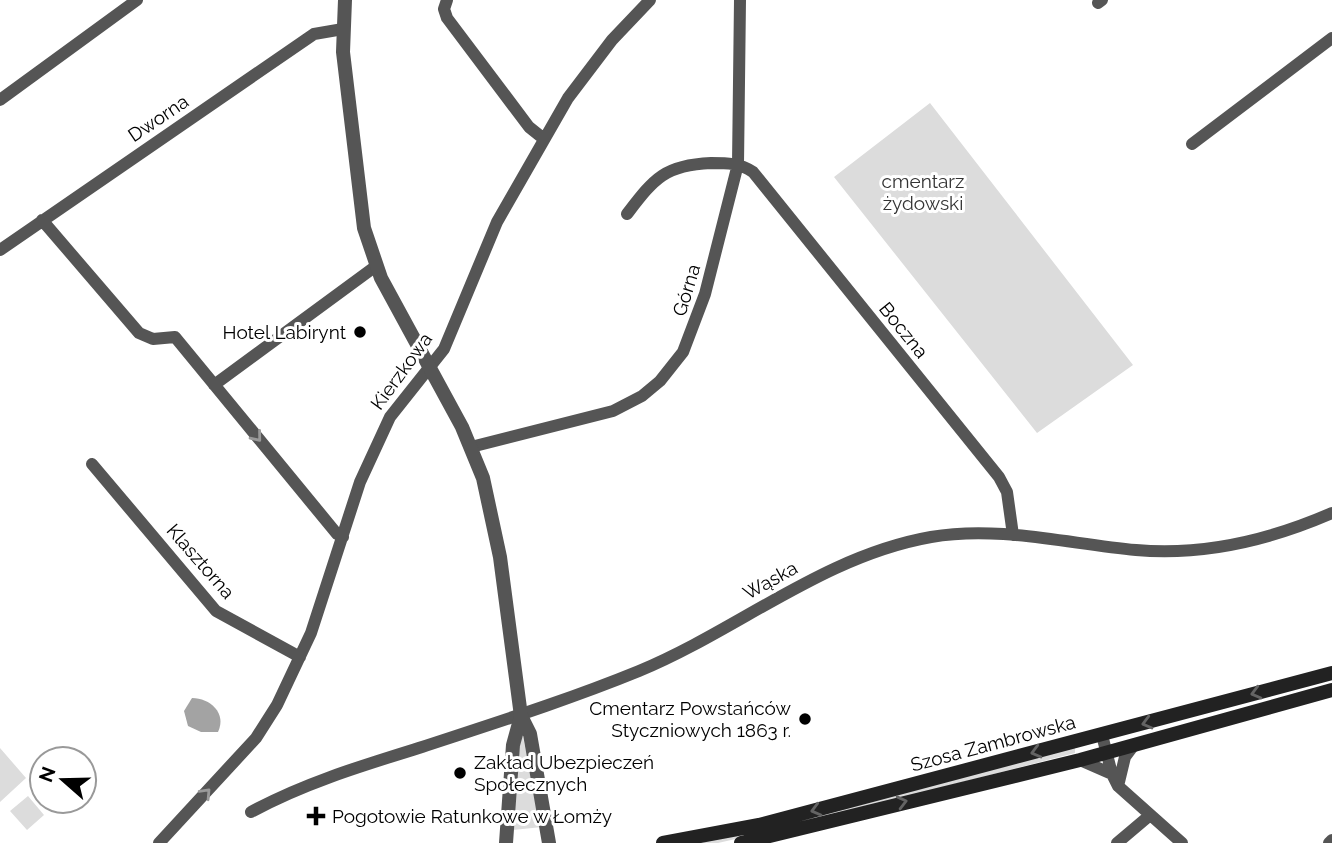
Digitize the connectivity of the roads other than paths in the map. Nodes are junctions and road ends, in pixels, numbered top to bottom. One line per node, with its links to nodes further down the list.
1 (137, 0): 8 (street)
2 (345, 0): 6 (street)
3 (447, 0): 9 (street)
4 (650, 0): 9 (street, Kierzkowa)
5 (740, 0): 11 (street, Górna)
6 (343, 29): 13 (street, Dworna); 15 (street)
7 (1332, 38): 10 (street)
8 (0, 100)
9 (544, 139): 16 (street, Kierzkowa)
10 (1192, 144)
11 (738, 164): 12 (street); 18 (street, Górna); 21 (street, Boczna)
12 (626, 214)
13 (42, 220): 14 (street, Dworna); 17 (street)
14 (0, 250)
15 (376, 267): 16 (street); 17 (street)
16 (430, 369): 18 (street); 22 (street, Kierzkowa)
17 (214, 385): 22 (street, one-way to 22)
18 (471, 447): 27 (street)
19 (92, 464): 23 (street, Klasztorna)
20 (1332, 513): 21 (street, Wąska)
21 (1013, 535): 27 (street, Wąska)
22 (343, 537): 23 (street, Kierzkowa)
23 (300, 657): 38 (street, Kierzkowa, one-way to 23)
24 (1332, 673): 26 (main road, Szosa Zambrowska, one-way to 26)
25 (1332, 690): 28 (main road, Szosa Zambrowska)
26 (1225, 702): 28 (main road); 29 (main road, Szosa Zambrowska, one-way to 29)
27 (520, 716): 35 (street, Wąska); 37 (street); 39 (street)
28 (1230, 719): 30 (main road, Szosa Zambrowska)
29 (1102, 734): 31 (street); 40 (main road, Szosa Zambrowska, one-way to 40)
30 (1134, 745): 31 (main road, Szosa Zambrowska); 34 (street)
31 (1105, 753): 32 (main road, Szosa Zambrowska); 33 (street)
32 (1080, 760): 33 (street); 41 (main road, Szosa Zambrowska, one-way to 32)
33 (1112, 774): 34 (street)
34 (1118, 786): 36 (street)
35 (251, 812)
36 (1149, 816): 42 (street); 43 (street)
37 (552, 841)
38 (159, 843)
39 (506, 843)
40 (663, 843)
41 (741, 843)
42 (1117, 843)
43 (1182, 843)

